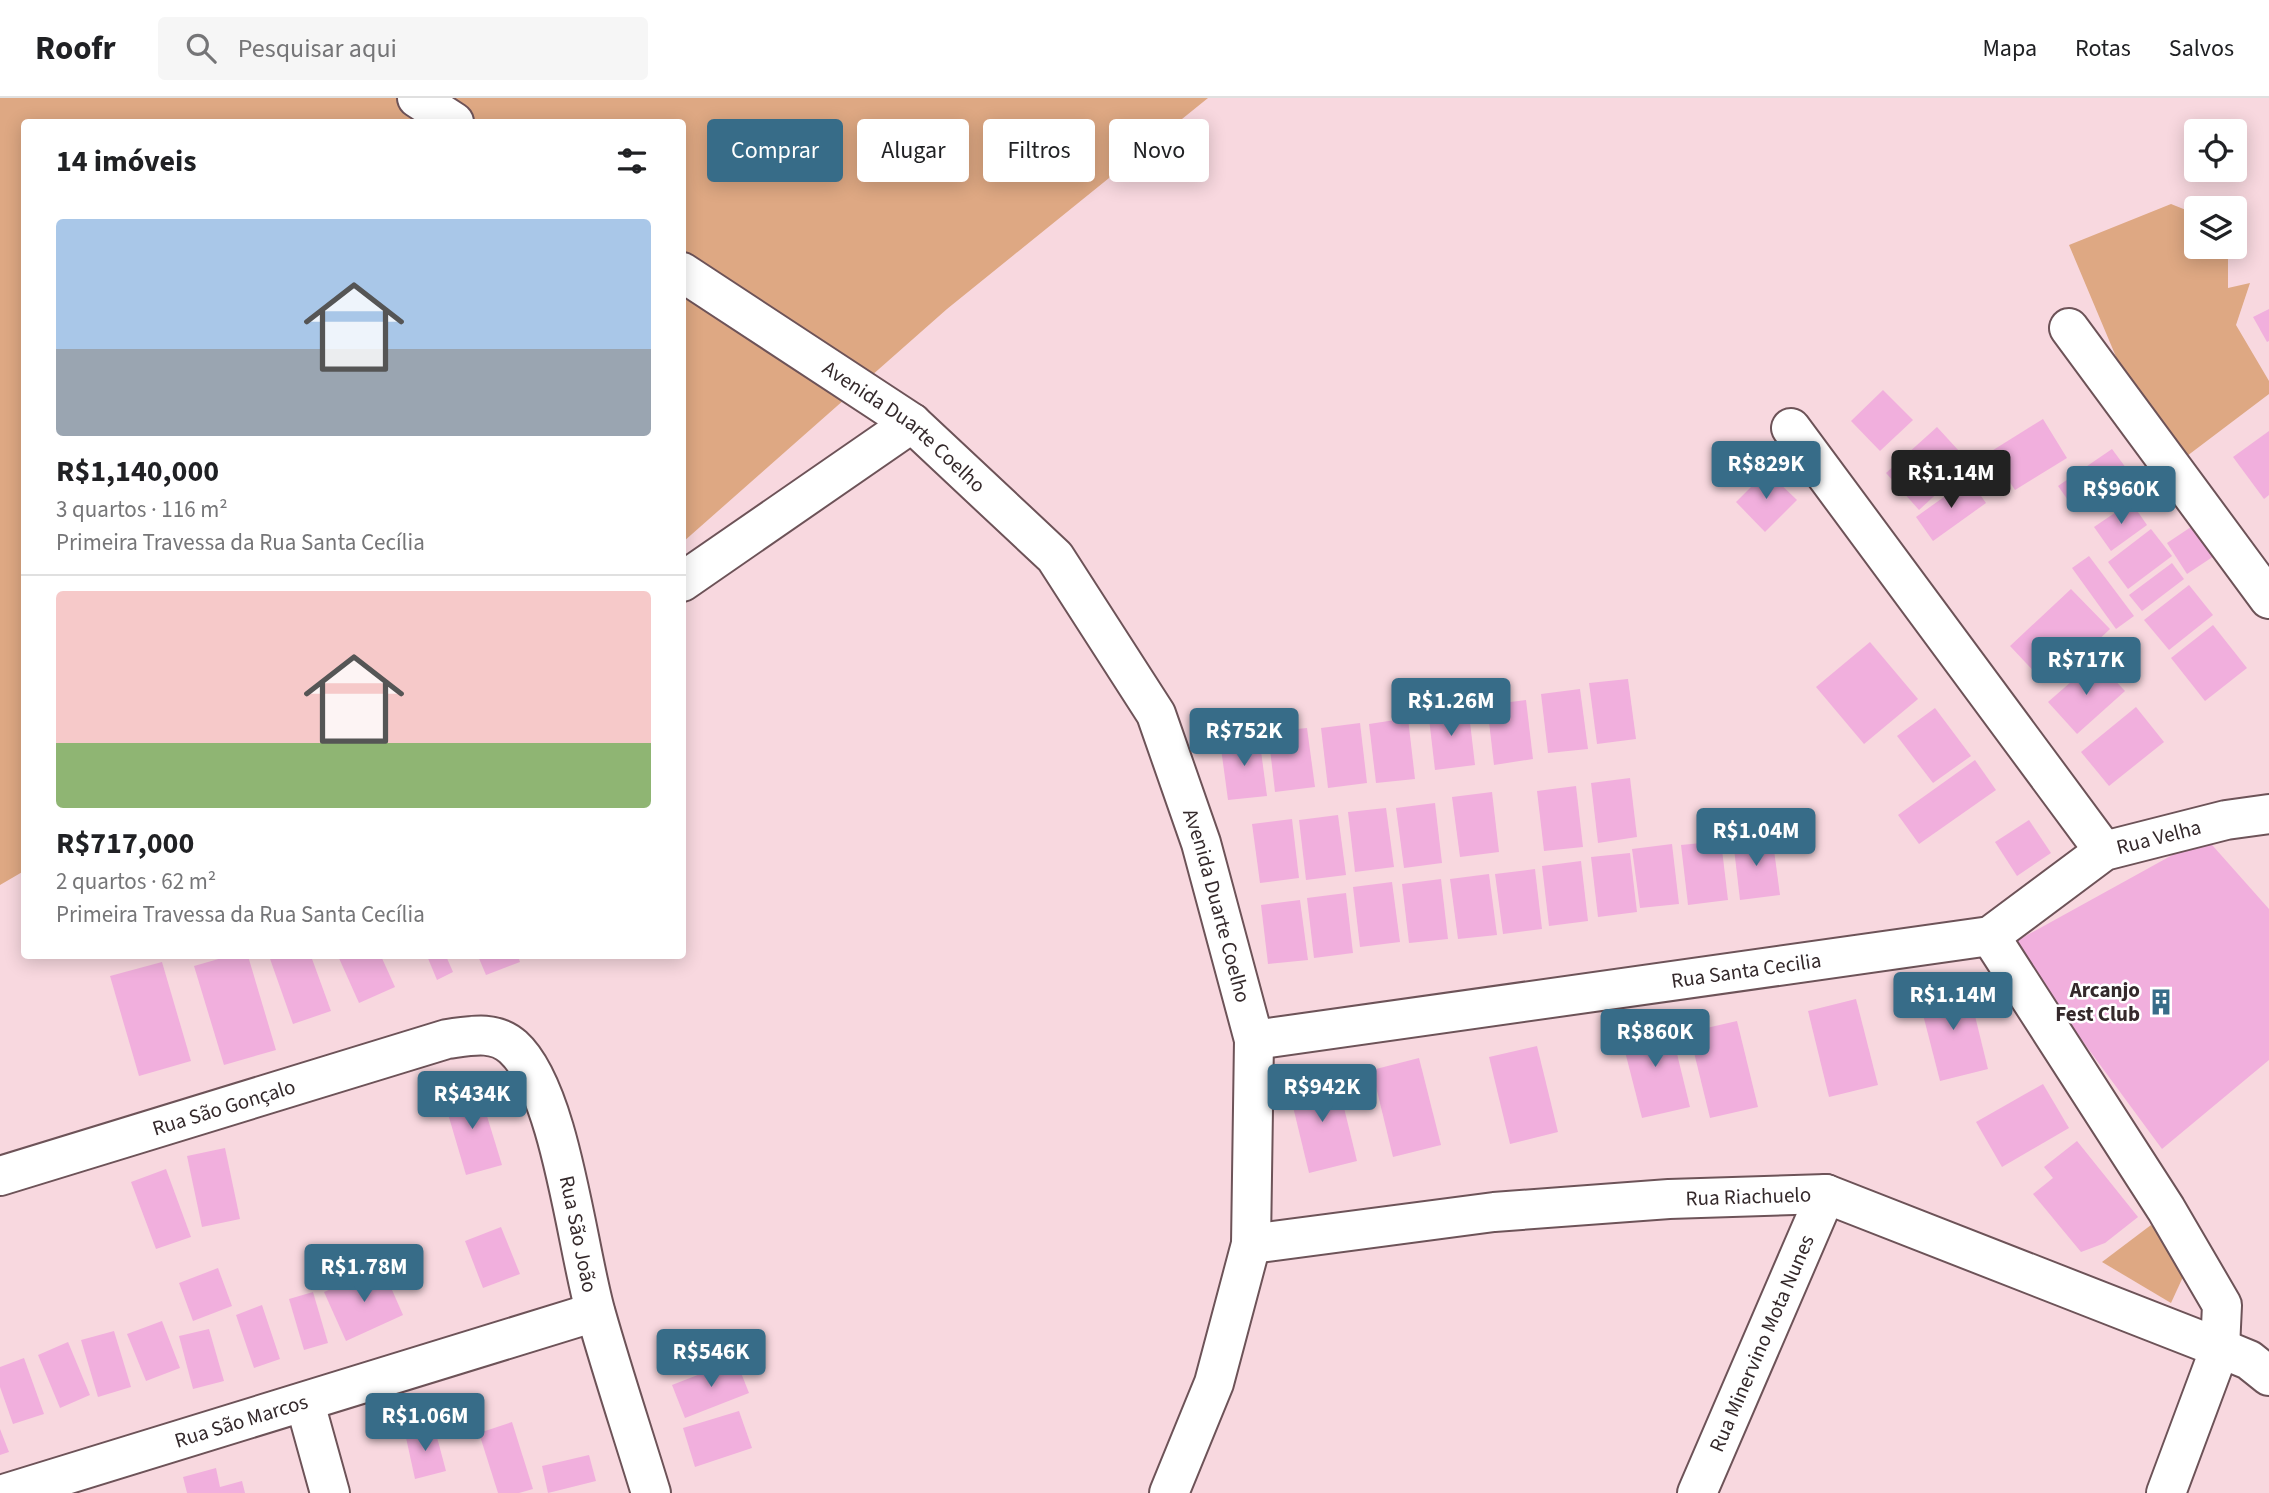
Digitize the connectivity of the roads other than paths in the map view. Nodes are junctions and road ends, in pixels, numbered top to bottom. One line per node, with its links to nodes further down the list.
1 (417, 98): 2 (street)
2 (449, 119)
3 (686, 275): 5 (street, Avenida Duarte Coelho)
4 (2069, 328): 8 (street)
5 (912, 423): 7 (street); 13 (street, Avenida Duarte Coelho)
6 (1791, 428): 10 (street)
7 (686, 579)
8 (2269, 599)
9 (2269, 814): 10 (street, Rua Velha)
10 (2104, 851): 11 (street, Rua Velha)
11 (1990, 936): 13 (street, Rua Santa Cecilia); 18 (street)
12 (447, 1039): 14 (street, Rua São Gonçalo); 17 (street, Rua São João)
13 (1254, 1040): 16 (street, Avenida Duarte Coelho)
14 (0, 1176)
15 (1826, 1194): 16 (street, Rua Riachuelo); 18 (street, Rua Riachuelo); 24 (street, Rua Minervino Mota Nunes)
16 (1251, 1244): 23 (street, Avenida Duarte Coelho)
17 (595, 1312): 19 (street, Rua São Marcos); 22 (street, Rua São João)
18 (2252, 1356): 25 (street)
19 (305, 1403): 20 (street, Rua São Marcos); 21 (street)
20 (6, 1493)
21 (330, 1493)
22 (651, 1493)
23 (1169, 1493)
24 (1697, 1493)
25 (2166, 1493)

